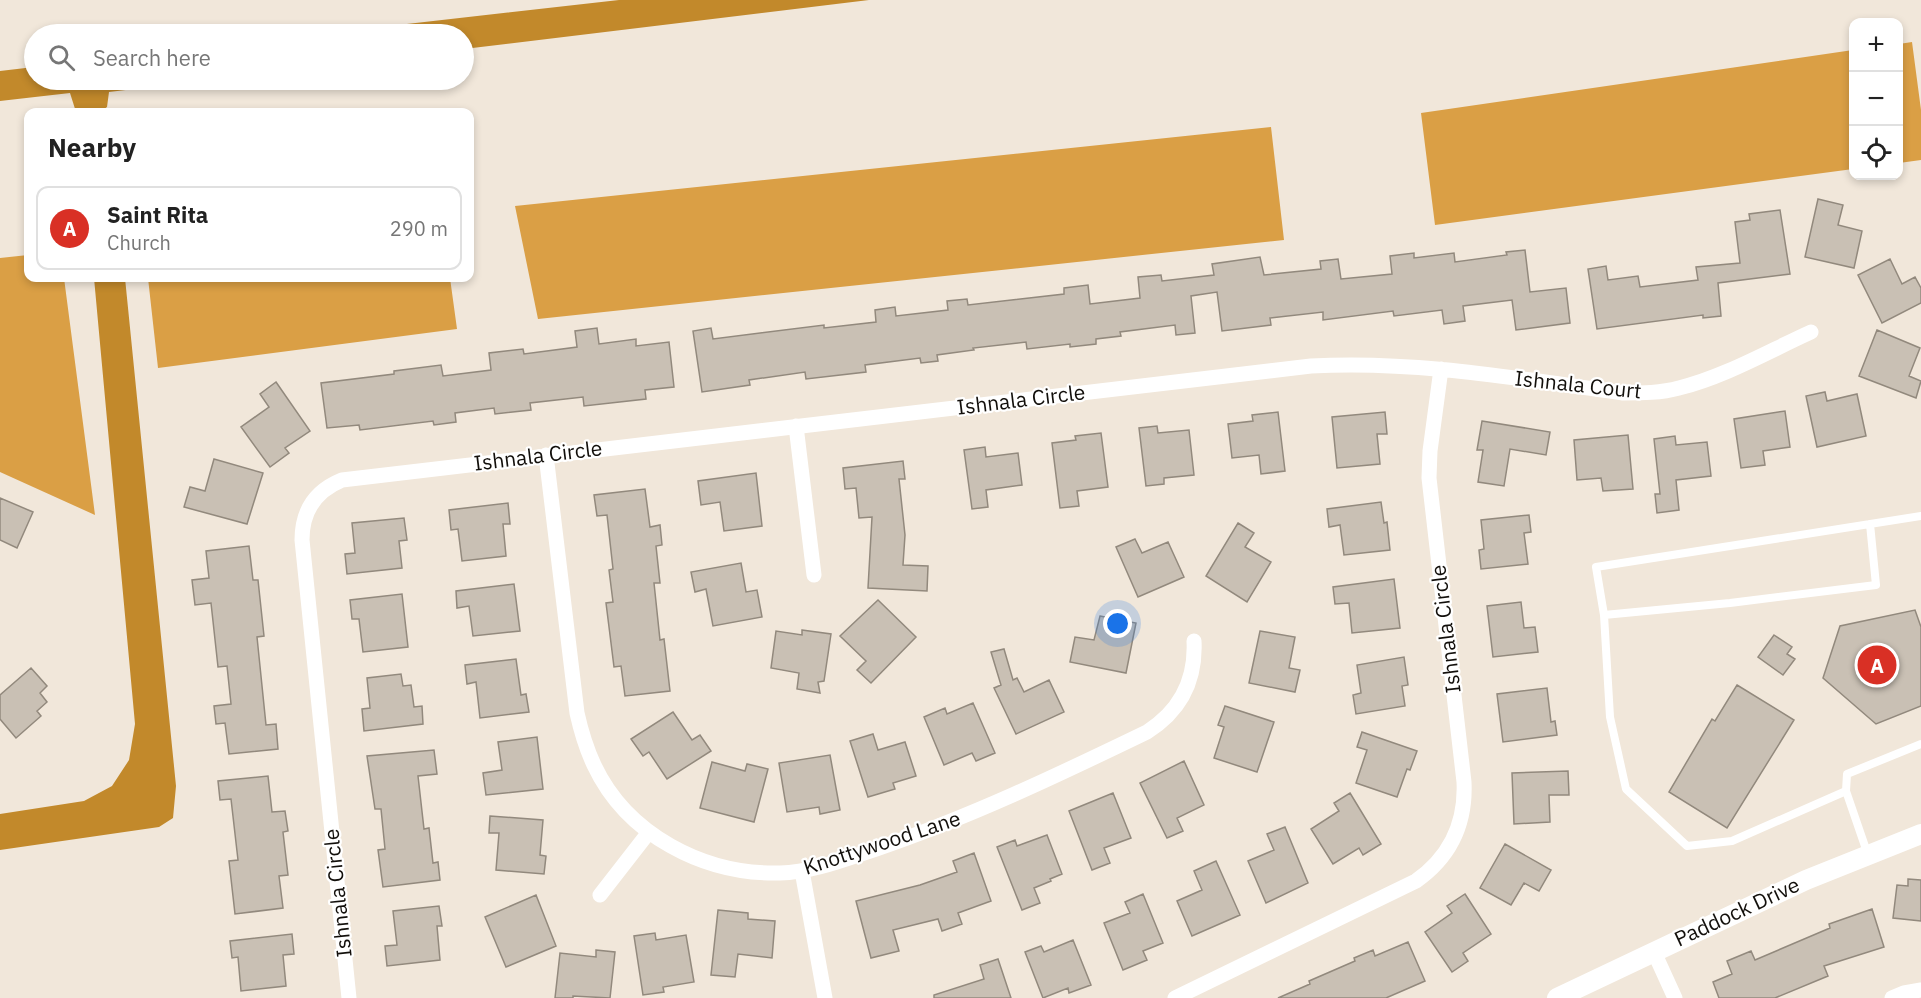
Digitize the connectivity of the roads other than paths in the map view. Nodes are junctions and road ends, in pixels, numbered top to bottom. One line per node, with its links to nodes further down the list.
1 (1811, 332): 2 (street, Ishnala Court)
2 (1441, 369): 3 (street, Ishnala Circle); 21 (street, Ishnala Circle)
3 (796, 426): 4 (street, Ishnala Circle); 7 (street)
4 (546, 455): 12 (street, Knottywood Lane); 19 (street, Ishnala Circle)
5 (1921, 516): 6 (lane)
6 (1870, 524): 8 (lane); 8 (lane)
7 (814, 575)
8 (1604, 615): 11 (lane)
9 (1194, 641): 15 (street, Knottywood Lane)
10 (1921, 744): 11 (lane)
11 (1846, 792): 14 (lane)
12 (649, 832): 15 (street, Knottywood Lane); 16 (street)
13 (1921, 834): 14 (street, Paddock Drive)
14 (1868, 855): 17 (street, Paddock Drive)
15 (802, 871): 20 (street)
16 (600, 895)
17 (1654, 952): 22 (street, Paddock Drive); 23 (street)
18 (1921, 990): 24 (street)
19 (349, 998)
20 (825, 998)
21 (1175, 998)
22 (1557, 998)
23 (1676, 998)
24 (1892, 998)

